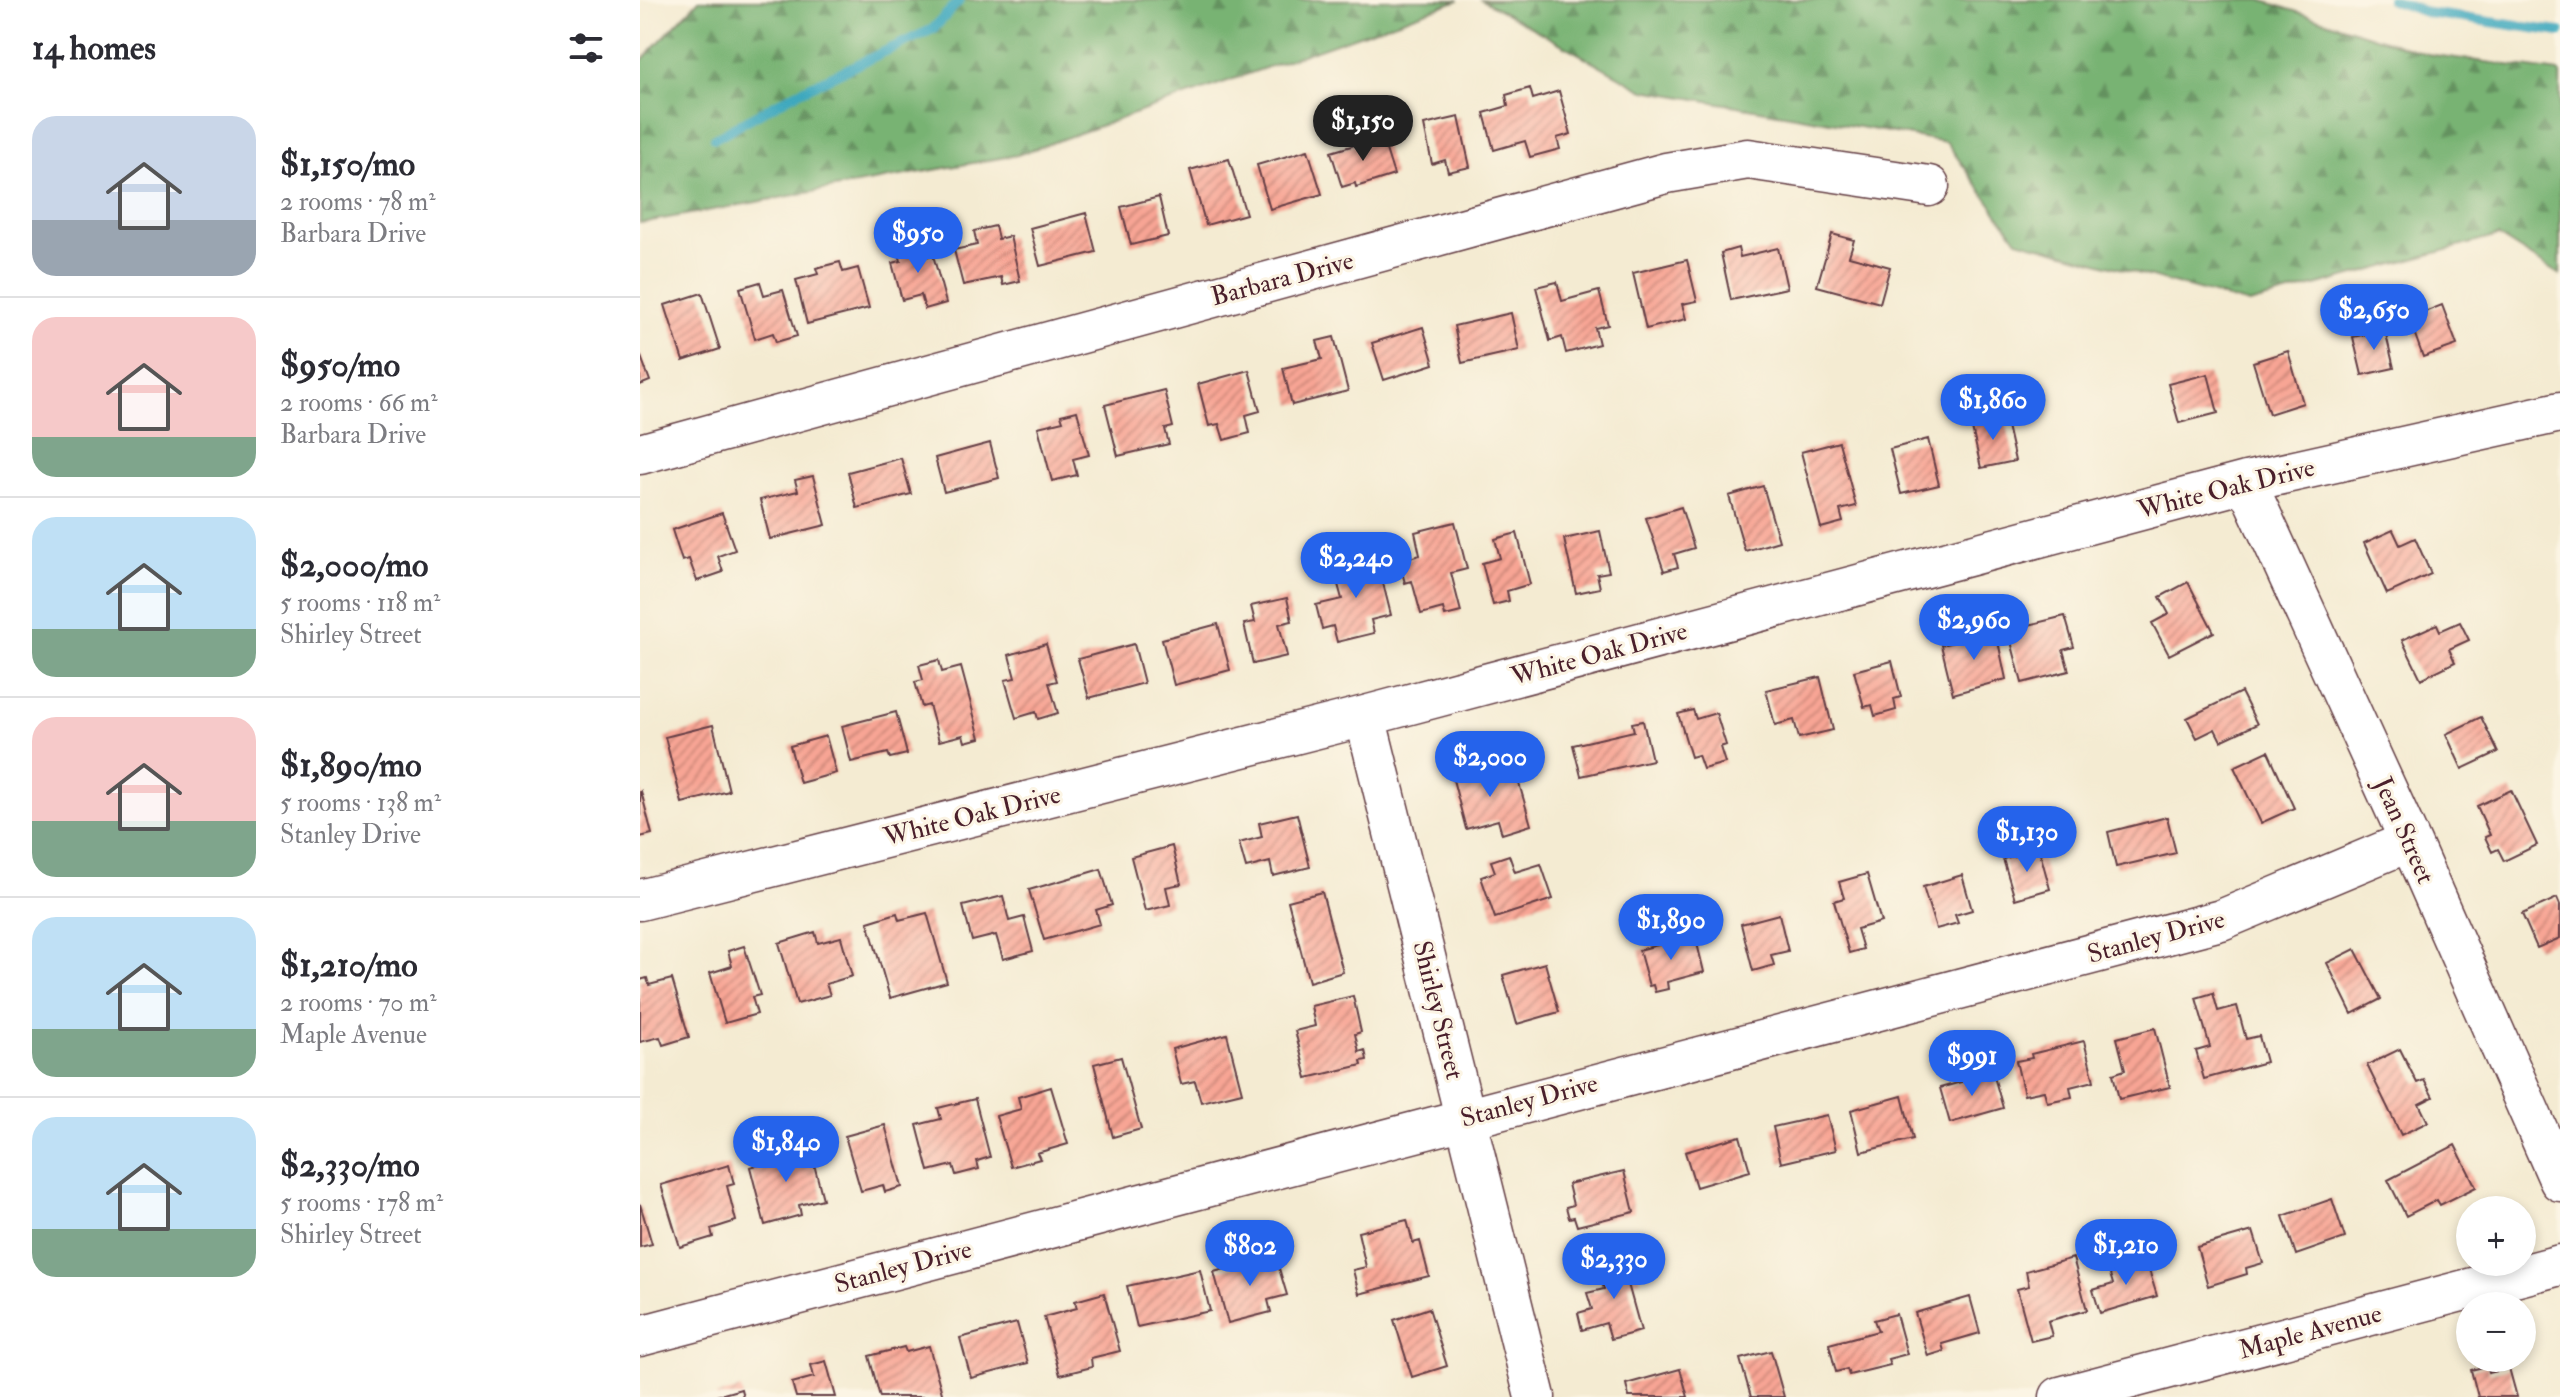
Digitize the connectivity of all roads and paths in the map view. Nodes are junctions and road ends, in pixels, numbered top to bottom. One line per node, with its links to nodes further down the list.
1 (1929, 186): 3 (street, Barbara Drive)
2 (2560, 412): 4 (street, White Oak Drive)
3 (640, 454)
4 (2246, 482): 5 (street, White Oak Drive); 6 (street, Jean Street)
5 (1365, 716): 7 (street, White Oak Drive); 8 (street, Shirley Street)
6 (2410, 841): 8 (street, Stanley Drive); 9 (street, Jean Street)
7 (640, 900)
8 (1466, 1117): 11 (street, Stanley Drive); 12 (street, Shirley Street)
9 (2560, 1181)
10 (2560, 1265): 13 (street, Maple Avenue)
11 (640, 1336)
12 (1535, 1397)
13 (2060, 1397)

